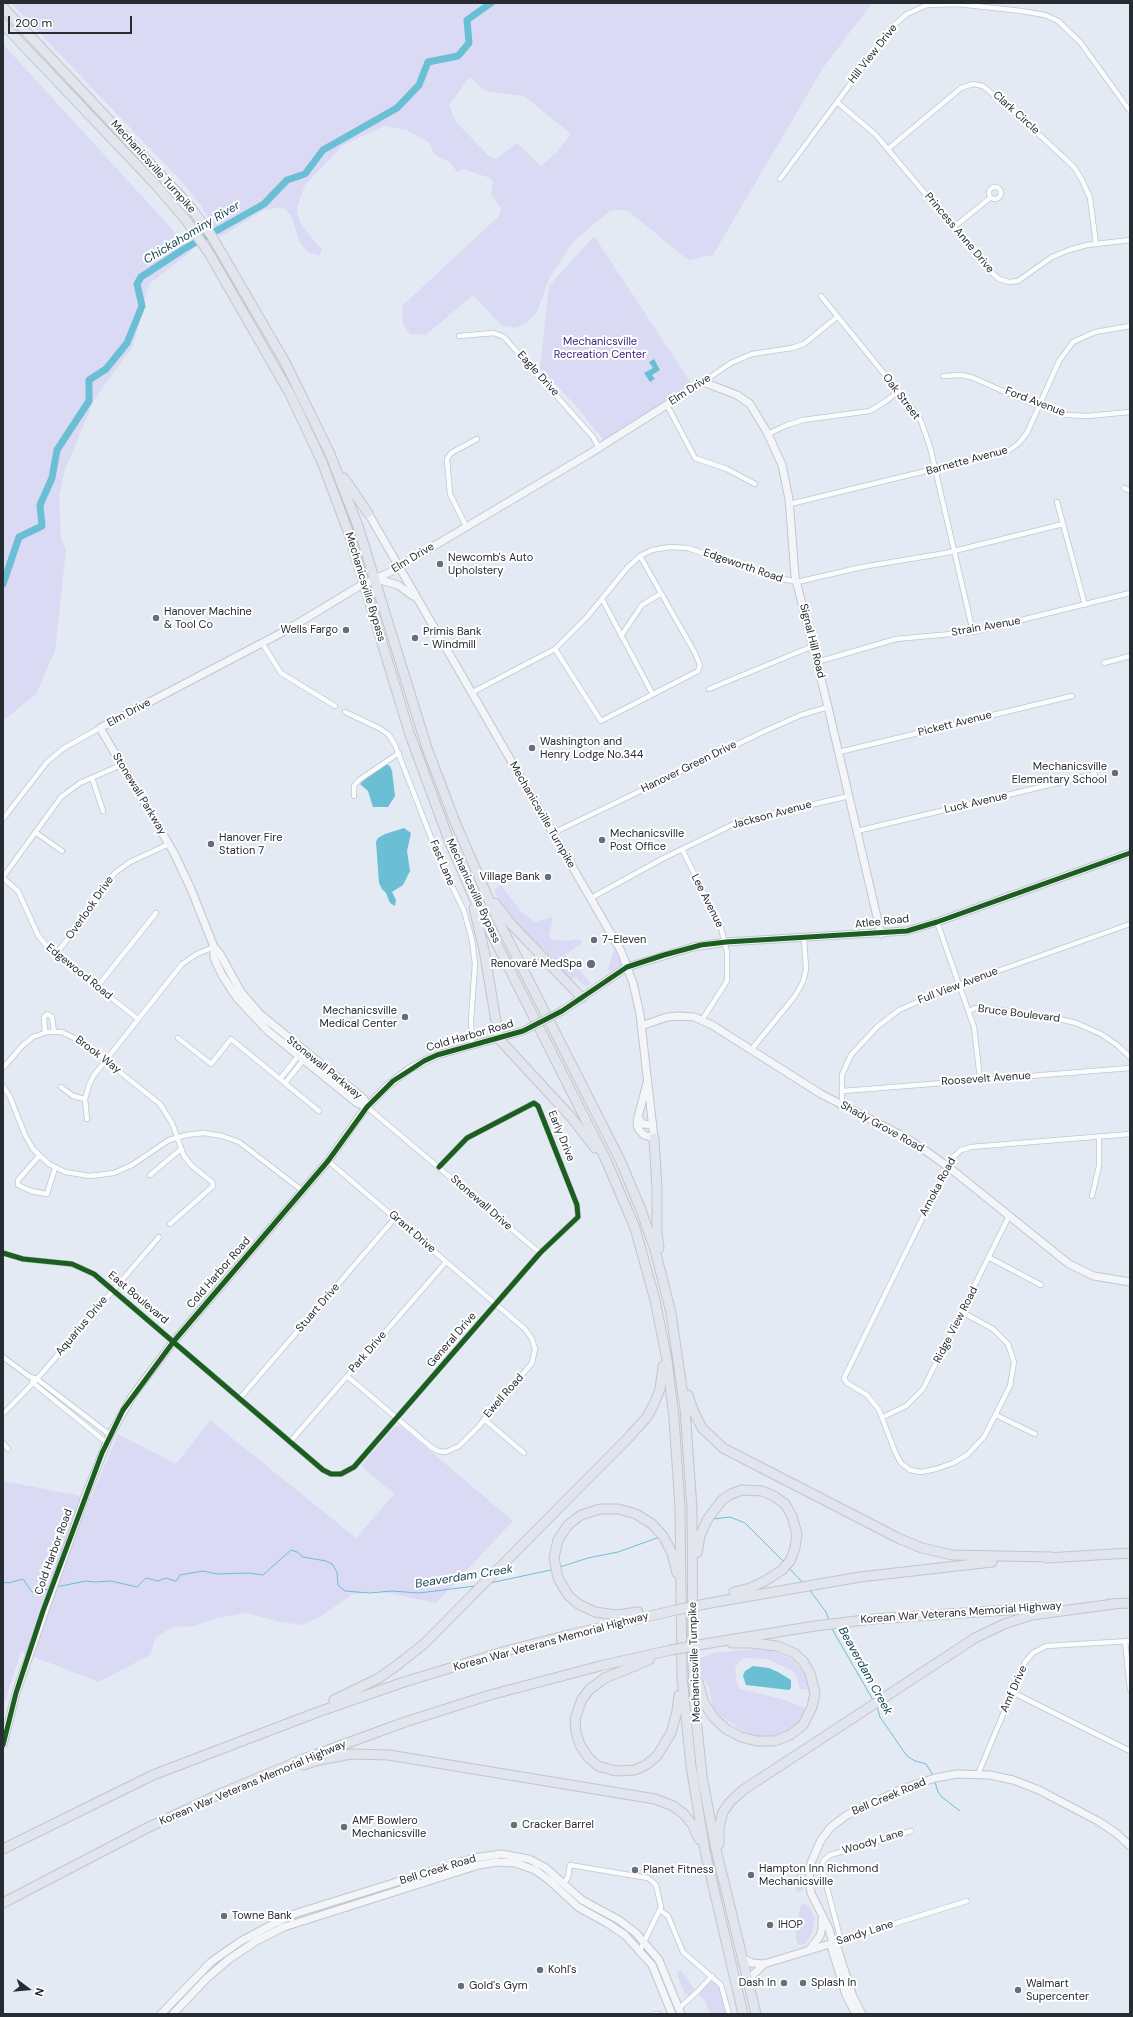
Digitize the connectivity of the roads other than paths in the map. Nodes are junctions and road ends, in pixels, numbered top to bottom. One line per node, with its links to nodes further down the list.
1 (5, 9): 24 (highway, Mechanicsville Turnpike)
2 (6, 27): 25 (highway, Mechanicsville Turnpike)
3 (837, 102): 4 (street, Hill View Drive); 5 (street, Princess Anne Drive); 6 (street, Hill View Drive)
4 (1130, 111)
5 (888, 149): 8 (street, Princess Anne Drive); 10 (street, Clark Circle)
6 (780, 179)
7 (990, 198): 8 (street)
8 (954, 227): 10 (street, Princess Anne Drive)
9 (1130, 240): 10 (street, Princess Anne Drive)
10 (1096, 244)
11 (821, 296): 12 (street, Oak Street)
12 (837, 317): 16 (street, Elm Drive); 17 (street, Oak Street)
13 (1130, 326): 19 (street, Barnette Avenue)
14 (459, 336): 23 (street, Eagle Drive)
15 (943, 376): 19 (street, Ford Avenue)
16 (704, 382): 18 (main road, Elm Drive); 21 (main road, Signal Hill Road)
17 (898, 391): 21 (street); 26 (street, Oak Street)
18 (667, 405): 23 (main road, Elm Drive); 27 (street)
19 (1039, 406): 20 (street, Ford Avenue); 26 (street, Barnette Avenue)
20 (1130, 412)
21 (768, 434): 31 (main road, Signal Hill Road)
22 (477, 439): 34 (street)
23 (599, 448): 34 (main road, Elm Drive)
24 (331, 456): 32 (highway); 38 (highway, Mechanicsville Bypass)
25 (322, 462): 40 (highway, Mechanicsville Bypass)
26 (935, 470): 31 (street, Barnette Avenue); 35 (street, Oak Street)
27 (755, 484)
28 (1124, 488): 29 (street)
29 (1130, 491)
30 (1057, 502): 33 (street)
31 (790, 504): 39 (main road, Signal Hill Road)
32 (368, 513): 37 (main road, Mechanicsville Turnpike)
33 (1063, 524): 35 (street, Edgeworth Road); 45 (street)
34 (466, 526): 37 (main road, Elm Drive)
35 (954, 551): 39 (street, Edgeworth Road); 46 (street, Oak Street)
36 (640, 556): 39 (street, Edgeworth Road); 42 (street); 44 (street, Edgeworth Road)
37 (398, 567): 38 (main road, Elm Drive); 43 (main road, Mechanicsville Turnpike)
38 (376, 578): 40 (main road, Elm Drive); 43 (main road); 77 (highway, Mechanicsville Bypass)
39 (796, 582): 49 (main road, Signal Hill Road)
40 (365, 583): 48 (main road, Elm Drive); 74 (highway, Mechanicsville Bypass)
41 (1130, 593): 45 (street, Strain Avenue)
42 (660, 594): 47 (street); 56 (street)
43 (416, 598): 55 (main road, Mechanicsville Turnpike)
44 (602, 599): 47 (street); 50 (street, Edgeworth Road)
45 (1085, 605): 46 (street, Strain Avenue)
46 (974, 632): 52 (street, Strain Avenue)
47 (621, 636): 56 (street)
48 (262, 643): 58 (street); 61 (main road, Elm Drive)
49 (813, 646): 52 (main road, Signal Hill Road); 54 (street)
50 (555, 649): 55 (street, Edgeworth Road); 56 (street)
51 (1130, 656): 53 (street)
52 (817, 662): 59 (main road, Signal Hill Road)
53 (1104, 662)
54 (709, 689)
55 (471, 693): 73 (main road, Mechanicsville Turnpike)
56 (652, 693)
57 (1072, 696): 62 (street, Pickett Avenue)
58 (335, 706)
59 (828, 707): 62 (main road, Signal Hill Road); 73 (street, Hanover Green Drive)
60 (345, 712): 63 (street, Fast Lane)
61 (100, 728): 64 (main road, Stonewall Parkway); 70 (street, Elm Drive)
62 (839, 752): 68 (main road, Signal Hill Road)
63 (399, 753): 67 (street); 102 (street, Fast Lane)
64 (121, 765): 66 (street); 75 (main road, Stonewall Parkway)
65 (1095, 774): 71 (street, Luck Avenue)
66 (92, 778): 69 (street); 72 (street)
67 (354, 796)
68 (849, 796): 71 (main road, Signal Hill Road); 76 (street, Jackson Avenue)
69 (103, 811)
70 (3, 820)
71 (857, 831): 85 (main road, Signal Hill Road)
72 (35, 832): 78 (street); 80 (street)
73 (553, 833): 81 (main road, Mechanicsville Turnpike)
74 (450, 843): 101 (highway); 137 (highway, Mechanicsville Bypass)
75 (169, 844): 88 (main road, Stonewall Parkway); 89 (street, Overlook Drive)
76 (682, 849): 81 (street, Jackson Avenue); 87 (street, Lee Avenue)
77 (467, 850): 93 (highway); 150 (highway, Mechanicsville Bypass)
78 (62, 851)
79 (1130, 853): 83 (main road, Atlee Road)
80 (3, 878): 89 (street, Edgewood Road)
81 (591, 898): 90 (main road, Mechanicsville Turnpike)
82 (156, 913): 92 (street)
83 (937, 922): 85 (main road, Atlee Road); 91 (street)
84 (1130, 924): 91 (street, Full View Avenue)
85 (880, 934): 86 (main road, Atlee Road)
86 (804, 938): 87 (main road, Atlee Road); 103 (street)
87 (726, 942): 90 (main road, Atlee Road); 96 (street, Lee Avenue)
88 (214, 947): 95 (street); 104 (main road, Stonewall Parkway)
89 (56, 954): 92 (street, Edgewood Road)
90 (627, 967): 93 (main road, Cold Harbor Road); 97 (main road, Mechanicsville Turnpike)
91 (959, 984): 94 (street); 115 (street, Full View Avenue)
92 (97, 987): 95 (street, Edgewood Road)
93 (582, 998): 101 (main road, Cold Harbor Road, bridge)
94 (969, 1011): 105 (street, Bruce Boulevard); 110 (street)
95 (138, 1019): 106 (street)
96 (702, 1020): 97 (main road, Shady Grove Road); 103 (main road, Shady Grove Road)
97 (641, 1026): 112 (main road, Mechanicsville Turnpike)
98 (54, 1032): 99 (street, Brook Way); 99 (street); 106 (street, Brook Way)
99 (45, 1033): 107 (street, Brook Way)
100 (178, 1038): 109 (street)
101 (499, 1039): 102 (main road, Cold Harbor Road); 137 (highway)
102 (472, 1045): 118 (main road, Cold Harbor Road)
103 (751, 1050): 117 (main road, Shady Grove Road)
104 (303, 1055): 109 (street); 111 (street); 118 (main road, Stonewall Parkway)
105 (1130, 1057)
106 (106, 1060): 116 (street); 124 (street, Brook Way)
107 (3, 1068)
108 (1130, 1068): 110 (street, Roosevelt Avenue)
109 (280, 1079): 111 (street)
110 (980, 1079): 115 (street, Roosevelt Avenue)
111 (285, 1083): 119 (street)
112 (647, 1083): 120 (main road); 122 (main road, Mechanicsville Turnpike)
113 (3, 1086): 128 (street)
114 (60, 1087): 116 (street)
115 (843, 1091): 117 (street, Full View Avenue)
116 (85, 1099): 121 (street)
117 (842, 1105): 130 (main road, Shady Grove Road)
118 (367, 1107): 129 (main road, Cold Harbor Road); 131 (street, Stonewall Drive)
119 (319, 1111)
120 (638, 1117): 122 (main road); 126 (main road)
121 (87, 1119)
122 (652, 1125): 126 (main road, Mechanicsville Turnpike)
123 (1130, 1134): 125 (street, Arnoka Road)
124 (178, 1137): 127 (street, Brook Way); 132 (street); 135 (street)
125 (1099, 1137): 130 (street, Arnoka Road); 136 (street)
126 (654, 1138): 150 (highway)
127 (181, 1150): 133 (street); 140 (street)
128 (39, 1156): 132 (street); 132 (street)
129 (328, 1161): 135 (main road, Cold Harbor Road); 139 (street, Grant Drive)
130 (947, 1166): 138 (main road, Shady Grove Road); 164 (street, Arnoka Road)
131 (439, 1167): 134 (street, Early Drive); 143 (street, Stonewall Drive)
132 (56, 1168)
133 (150, 1175)
134 (571, 1189): 143 (street, General Drive)
135 (303, 1191): 155 (main road, Cold Harbor Road)
136 (1092, 1196)
137 (629, 1214): 146 (highway, Mechanicsville Bypass)
138 (1009, 1216): 144 (street, Ridge View Road); 147 (main road, Shady Grove Road)
139 (395, 1218): 145 (street, Grant Drive); 161 (street, Stuart Drive)
140 (170, 1224)
141 (158, 1237): 149 (street, Aquarius Drive)
142 (3, 1253): 149 (street, East Boulevard)
143 (540, 1253): 151 (street, General Drive)
144 (990, 1258): 148 (street); 152 (street, Ridge View Road)
145 (446, 1262): 151 (street, Grant Drive); 157 (street, Park Drive)
146 (648, 1272): 154 (highway, Mechanicsville Bypass); 190 (highway)
147 (1130, 1282)
148 (1041, 1285)
149 (113, 1290): 155 (street, East Boulevard); 159 (street, Aquarius Drive)
150 (669, 1304): 153 (highway, Mechanicsville Turnpike)
151 (496, 1305): 165 (street, General Drive); 166 (street, Ewell Road)
152 (962, 1312): 163 (street); 164 (street, Ridge View Road)
153 (673, 1325): 176 (highway); 182 (highway, Mechanicsville Turnpike)
154 (662, 1331): 181 (highway, Mechanicsville Turnpike)
155 (174, 1342): 161 (street, East Boulevard); 168 (main road, Cold Harbor Road)
156 (3, 1356): 158 (street)
157 (347, 1376): 165 (street, Ewell Road); 170 (street, Park Drive)
158 (30, 1377): 159 (street); 160 (street)
159 (37, 1379): 160 (street, Aquarius Drive); 168 (street)
160 (33, 1384): 162 (street, Aquarius Drive); 169 (street)
161 (240, 1398): 170 (street, East Boulevard)
162 (3, 1414)
163 (996, 1415): 164 (street); 167 (street)
164 (883, 1417)
165 (397, 1419): 166 (street, Ewell Road); 174 (street, General Drive)
166 (484, 1419): 173 (street)
167 (1035, 1434)
168 (110, 1435): 169 (main road, Cold Harbor Road)
169 (107, 1442): 191 (main road, Cold Harbor Road)
170 (290, 1442): 174 (street, East Boulevard)
171 (3, 1443): 172 (street)
172 (8, 1449)
173 (524, 1453)
174 (314, 1463)
175 (1130, 1553): 176 (highway)
176 (1052, 1557): 177 (highway)
177 (711, 1603): 181 (highway, bridge); 182 (highway)
178 (1130, 1603): 179 (highway, Korean War Veterans Memorial Highway)
179 (1114, 1604): 186 (highway, Korean War Veterans Memorial Highway); 205 (highway)
180 (656, 1613): 181 (highway); 181 (highway); 190 (highway, Korean War Veterans Memorial Highway)
181 (678, 1614): 184 (highway, Mechanicsville Turnpike)
182 (692, 1616): 183 (highway, Mechanicsville Turnpike)
183 (692, 1636): 186 (highway); 205 (highway, Mechanicsville Turnpike)
184 (681, 1638): 187 (highway); 202 (highway, Mechanicsville Turnpike)
185 (1128, 1641): 188 (street); 189 (street, Amf Drive)
186 (714, 1642): 187 (highway, Korean War Veterans Memorial Highway, bridge)
187 (665, 1652): 195 (highway, Korean War Veterans Memorial Highway)
188 (1130, 1689)
189 (1012, 1692): 193 (street); 194 (street, Amf Drive)
190 (292, 1721): 198 (highway, Korean War Veterans Memorial Highway)
191 (5, 1728): 192 (main road, Cold Harbor Road)
192 (3, 1745)
193 (1130, 1751)
194 (978, 1774): 197 (main road, Bell Creek Road); 204 (main road, Bell Creek Road)
195 (241, 1785): 201 (highway, Korean War Veterans Memorial Highway); 202 (highway)
196 (911, 1831): 207 (street, Woody Lane)
197 (1130, 1846)
198 (3, 1849)
199 (564, 1883): 203 (street); 206 (main road, Bell Creek Road); 216 (main road, Bell Creek Road)
200 (967, 1901): 207 (street, Sandy Lane)
201 (3, 1903)
202 (718, 1909): 220 (highway, Mechanicsville Turnpike)
203 (660, 1910): 206 (street); 213 (street)
204 (820, 1911): 208 (main road, Bell Creek Road); 210 (main road)
205 (736, 1933): 211 (highway, Mechanicsville Turnpike)
206 (644, 1941): 209 (street); 215 (main road, Bell Creek Road)
207 (841, 1941): 208 (street, Sandy Lane)
208 (833, 1943): 210 (main road, Sandy Lane); 222 (main road, Bell Creek Road); 223 (main road, Bell Creek Road)
209 (640, 1950): 217 (main road, Bell Creek Road); 218 (main road, Bell Creek Road)
210 (807, 1951): 212 (main road, Sandy Lane)
211 (742, 1958): 212 (main road); 214 (highway, Mechanicsville Turnpike)
212 (764, 1964): 214 (main road, Sandy Lane)
213 (712, 1976): 215 (street); 219 (street)
214 (747, 1981): 221 (highway, Mechanicsville Turnpike)
215 (680, 2011)
216 (161, 2014)
217 (173, 2014)
218 (672, 2014)
219 (729, 2014)
220 (743, 2014)
221 (756, 2014)
222 (856, 2014)
223 (862, 2014)

